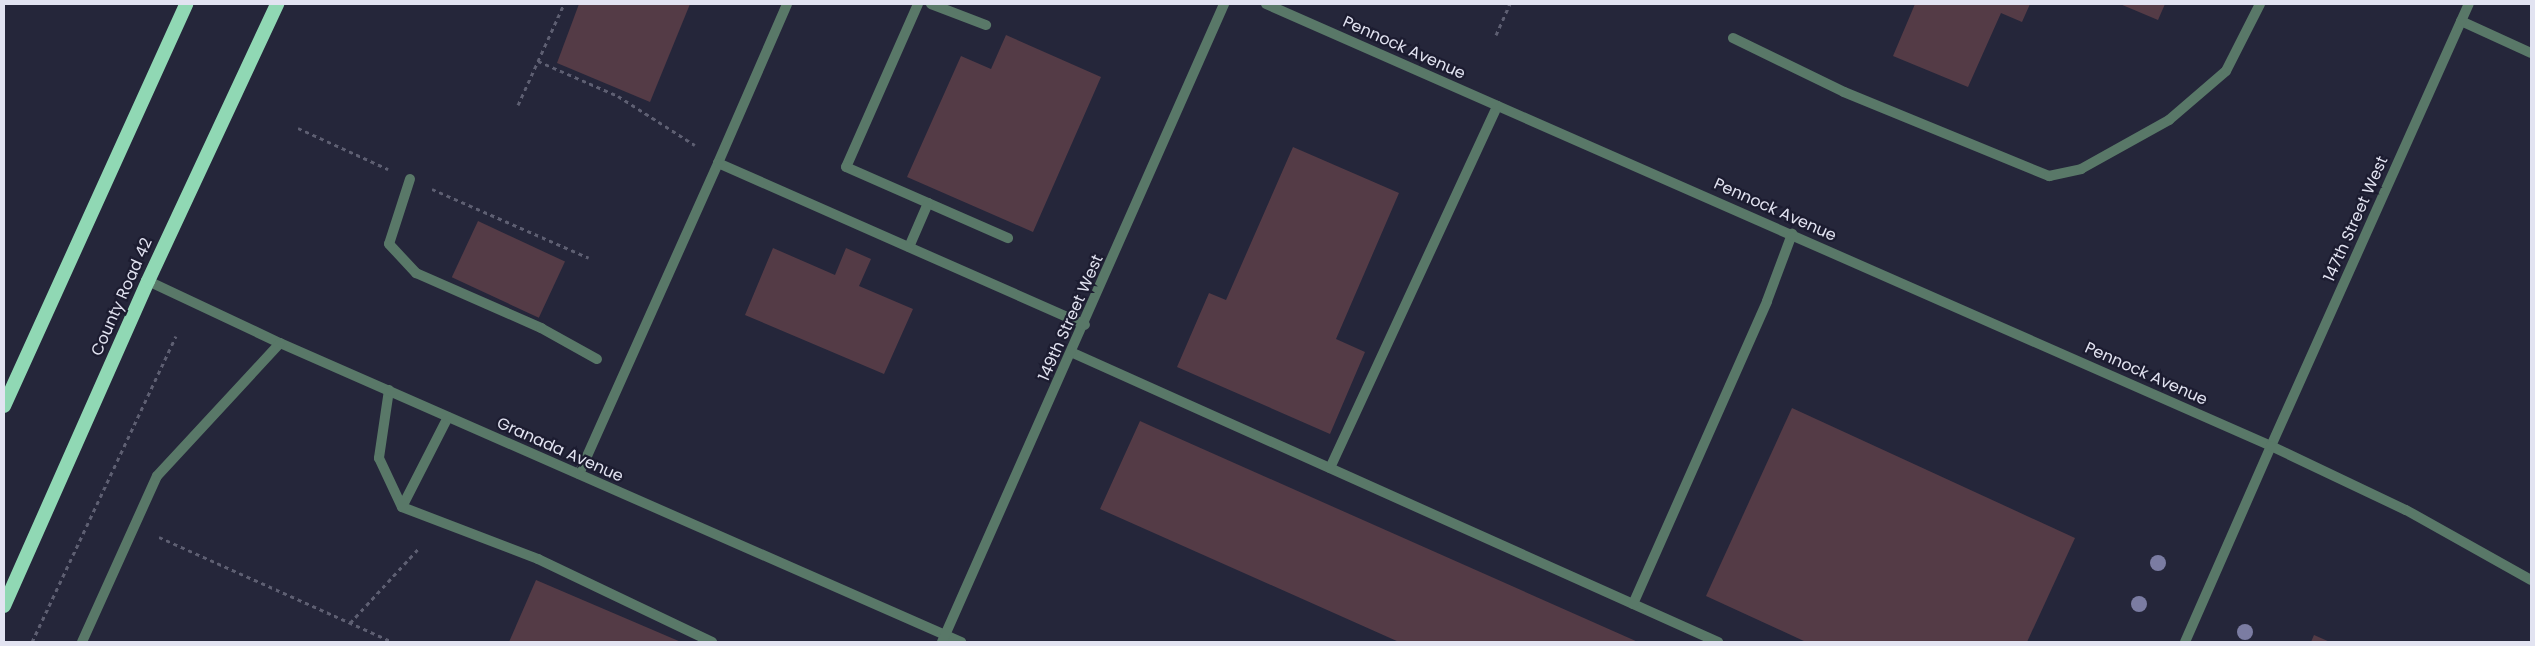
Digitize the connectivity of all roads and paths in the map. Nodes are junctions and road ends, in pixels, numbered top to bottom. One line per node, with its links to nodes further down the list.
1 (186, 4): 36 (highway)
2 (277, 4): 29 (highway, County Road 42)
3 (564, 4): 17 (path)
4 (787, 4): 22 (street)
5 (918, 4): 24 (street)
6 (931, 4): 13 (street)
7 (1224, 4): 30 (street, 149th Street West)
8 (1266, 4): 19 (street, Pennock Avenue)
9 (1510, 4): 14 (path)
10 (2260, 4): 15 (street)
11 (2469, 4): 12 (street, 147th Street West)
12 (2461, 21): 16 (street); 38 (street, 147th Street West)
13 (986, 26)
14 (1496, 35)
15 (1733, 38)
16 (2531, 53)
17 (538, 61): 18 (path); 21 (path)
18 (518, 105)
19 (1497, 106): 25 (street, Pennock Avenue); 39 (street)
20 (298, 128): 23 (path)
21 (696, 145)
22 (718, 163): 27 (street); 40 (street)
23 (410, 179): 28 (path); 34 (street)
24 (928, 203): 26 (street); 27 (street)
25 (1792, 234): 38 (street, Pennock Avenue); 45 (street)
26 (1008, 238)
27 (909, 247): 30 (street)
28 (589, 258)
29 (148, 281): 32 (street, Granada Avenue); 46 (highway, County Road 42)
30 (1085, 325): 33 (street, 149th Street West)
31 (176, 336): 49 (path)
32 (280, 344): 35 (street, Granada Avenue); 50 (street)
33 (1073, 353): 39 (street); 48 (street, 149th Street West)
34 (597, 359)
35 (389, 390): 37 (street, Granada Avenue); 41 (street)
36 (4, 406)
37 (448, 417): 40 (street, Granada Avenue); 41 (street)
38 (2271, 446): 44 (street); 55 (street, 147th Street West)
39 (1330, 468): 45 (street)
40 (579, 474): 48 (street, Granada Avenue)
41 (402, 506): 52 (street)
42 (159, 537): 47 (path)
43 (419, 548): 47 (path)
44 (2531, 580)
45 (1633, 604): 54 (street)
46 (4, 606)
47 (350, 622): 51 (path)
48 (944, 639): 53 (street, Granada Avenue)
49 (32, 642)
50 (82, 642)
51 (393, 642)
52 (712, 642)
53 (961, 642)
54 (1718, 642)
55 (2185, 642)

